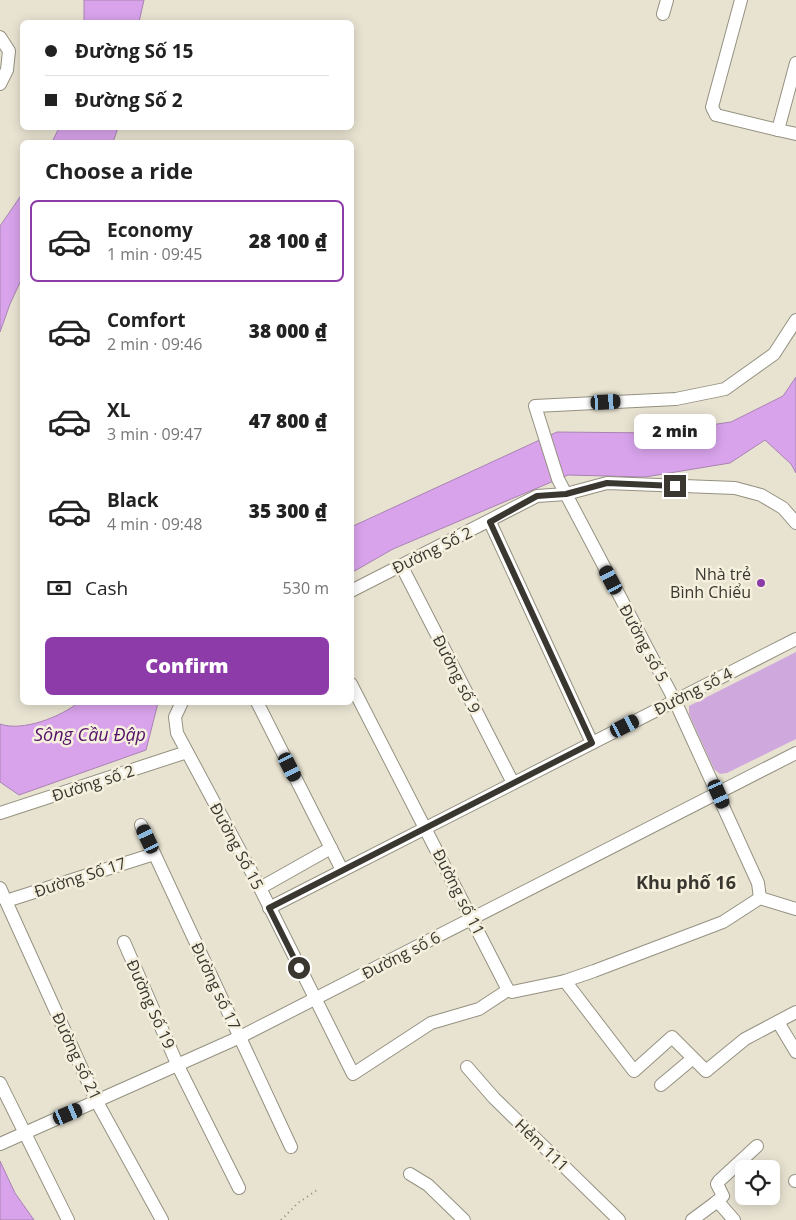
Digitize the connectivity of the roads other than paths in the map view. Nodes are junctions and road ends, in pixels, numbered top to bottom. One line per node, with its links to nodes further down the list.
1 (667, 0): 3 (street)
2 (741, 0): 7 (street)
3 (663, 14)
4 (0, 37): 6 (street)
5 (796, 63): 7 (street)
6 (0, 84)
7 (778, 130): 8 (street)
8 (796, 134)
9 (796, 320): 10 (street, Đường số 5)
10 (566, 494): 11 (street, Đường Số 2); 12 (street, Đường Số 2); 17 (street, Đường số 5)
11 (490, 522): 13 (street, Đường Số 2); 20 (street)
12 (796, 523)
13 (401, 565): 14 (street, Đường Số 2); 23 (street, Đường số 9)
14 (354, 589)
15 (796, 639): 17 (street, Đường số 4)
16 (354, 690): 27 (street, Đường số 11)
17 (675, 701): 20 (street, Đường số 4); 24 (street, Đường số 5)
18 (181, 705): 21 (street)
19 (258, 705): 28 (street)
20 (592, 743): 23 (street, Đường số 4)
21 (187, 752): 25 (street, Đường số 2); 32 (street, Đường Số 15)
22 (796, 753): 24 (street, Đường số 6)
23 (514, 783): 27 (street, Đường số 4)
24 (719, 794): 33 (street, Đường số 5); 37 (street, Đường số 6)
25 (0, 813)
26 (141, 825): 29 (street, Đường số 17)
27 (426, 826): 30 (street, Đường số 4); 37 (street, Đường số 11)
28 (330, 848): 30 (street); 32 (street)
29 (154, 854): 34 (street, Đường Số 17); 44 (street, Đường số 17)
30 (342, 870): 35 (street, Đường số 4)
31 (0, 888): 34 (street, Đường số 21)
32 (260, 888): 35 (street, Đường Số 15)
33 (760, 898): 36 (street); 39 (street)
34 (6, 901): 51 (street, Đường số 21)
35 (269, 908): 41 (street, Đường Số 15)
36 (796, 909)
37 (472, 919): 40 (street, Đường số 11); 41 (street, Đường số 6)
38 (124, 942): 47 (street, Đường Số 19)
39 (565, 981): 40 (street); 46 (street)
40 (510, 991): 41 (street, Đường Số 15)
41 (315, 998): 44 (street, Đường số 6)
42 (796, 1012): 43 (street)
43 (778, 1022): 45 (street); 46 (street)
44 (240, 1037): 47 (street, Đường số 6); 55 (street, Đường số 17)
45 (796, 1052)
46 (692, 1059): 50 (street)
47 (178, 1066): 51 (street, Đường số 6); 57 (street, Đường Số 19)
48 (466, 1068): 62 (street, Hẻm 111)
49 (0, 1083): 52 (street)
50 (661, 1085)
51 (97, 1102): 52 (street, Đường số 6); 60 (street, Đường số 21)
52 (24, 1133): 53 (street, Đường số 6); 59 (street)
53 (0, 1144)
54 (757, 1146): 58 (street)
55 (291, 1147)
56 (410, 1174): 61 (street)
57 (239, 1188)
58 (715, 1203): 63 (street); 64 (street)
59 (68, 1220)
60 (162, 1220)
61 (464, 1220)
62 (619, 1220)
63 (692, 1220)
64 (734, 1220)

